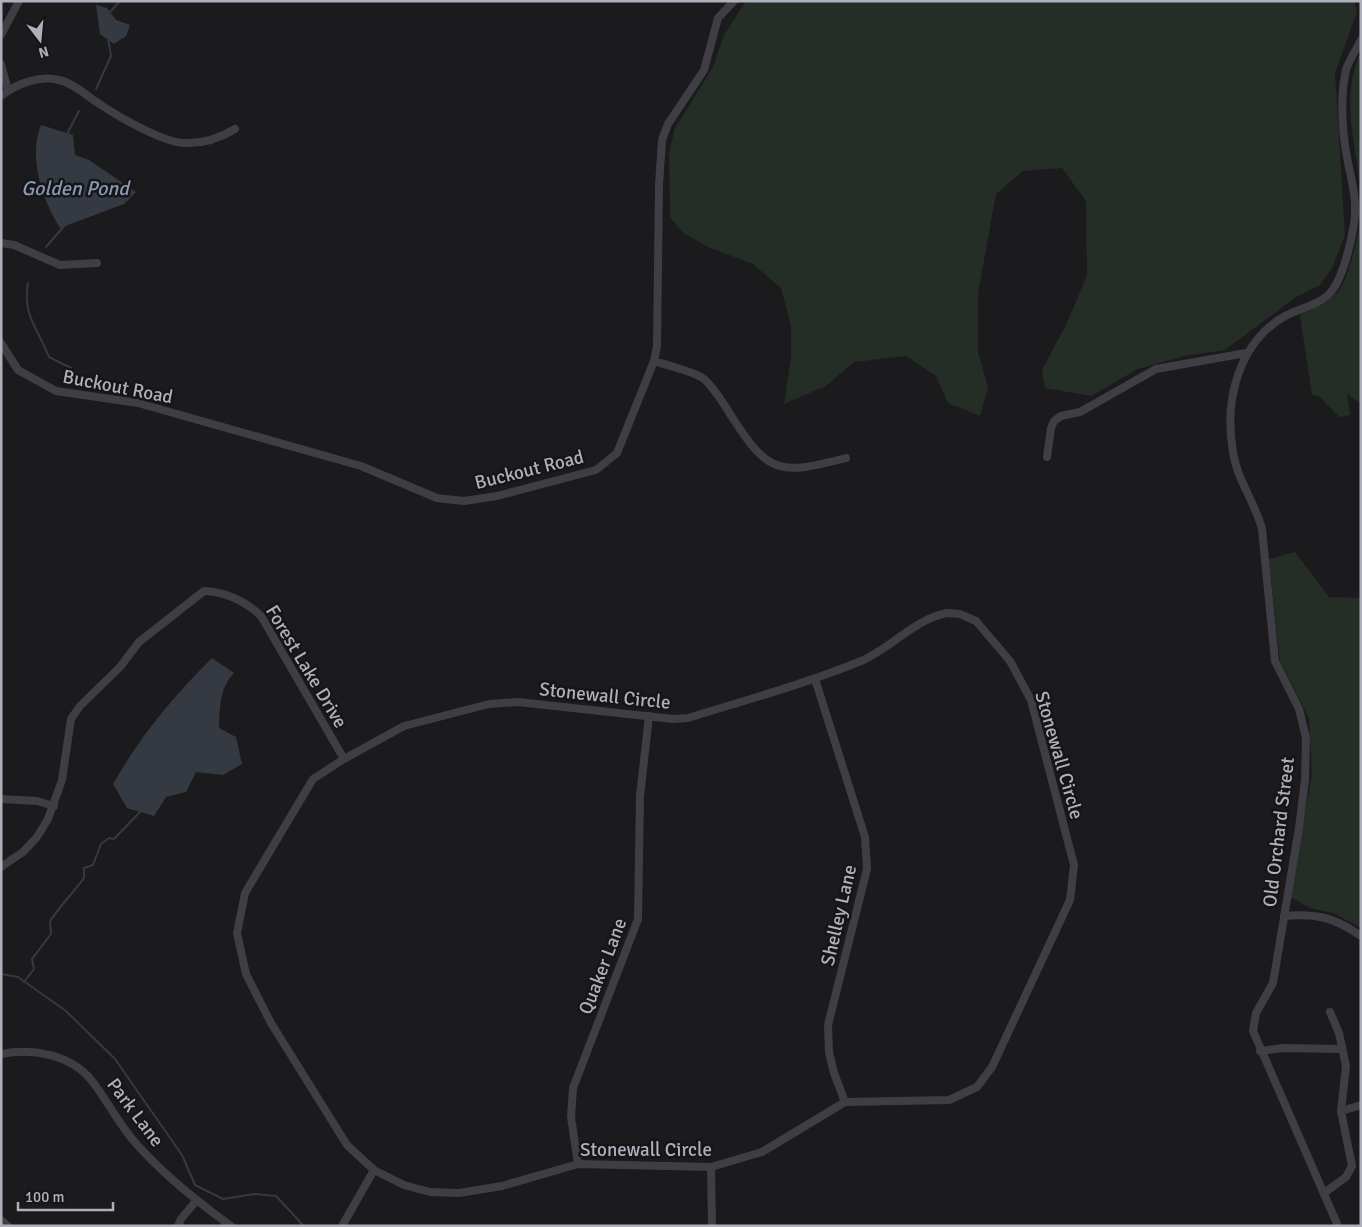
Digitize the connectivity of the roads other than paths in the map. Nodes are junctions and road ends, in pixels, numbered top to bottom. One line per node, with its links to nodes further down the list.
1 (19, 1): 3 (street)
2 (734, 1): 13 (street, Buckout Road)
3 (1, 35)
4 (1361, 40): 12 (street, Old Orchard Street)
5 (1, 64): 6 (street)
6 (8, 90): 7 (street); 8 (street)
7 (1, 96)
8 (235, 128)
9 (1, 243): 10 (street)
10 (97, 264)
11 (1, 343): 13 (street, Buckout Road)
12 (1246, 353): 14 (street); 22 (street, Old Orchard Street)
13 (654, 361): 15 (street)
14 (1048, 457)
15 (846, 458)
16 (814, 679): 17 (street, Stonewall Circle); 28 (street, Shelley Lane); 28 (street, Stonewall Circle)
17 (649, 716): 18 (street, Stonewall Circle); 31 (street, Quaker Lane)
18 (344, 759): 20 (street, Forest Lake Drive); 33 (street, Stonewall Circle)
19 (1, 799): 20 (street)
20 (54, 806): 21 (street, Forest Lake Drive)
21 (1, 867)
22 (1284, 916): 23 (street); 26 (street, Old Orchard Street)
23 (1361, 936)
24 (1330, 1012): 25 (street)
25 (1341, 1049): 26 (street); 30 (street)
26 (1260, 1051): 34 (street, Old Orchard Street)
27 (1, 1054): 35 (street, Park Lane)
28 (845, 1102): 32 (street, Stonewall Circle)
29 (1361, 1105): 30 (street)
30 (1342, 1111): 34 (street)
31 (578, 1164): 32 (street, Stonewall Circle); 33 (street, Stonewall Circle)
32 (711, 1167): 41 (street)
33 (374, 1170): 40 (street)
34 (1324, 1193): 42 (street, Old Orchard Street)
35 (196, 1201): 38 (street); 39 (street, Park Lane)
36 (1, 1220): 37 (street)
37 (8, 1226)
38 (178, 1226)
39 (231, 1226)
40 (342, 1226)
41 (712, 1226)
42 (1338, 1226)

